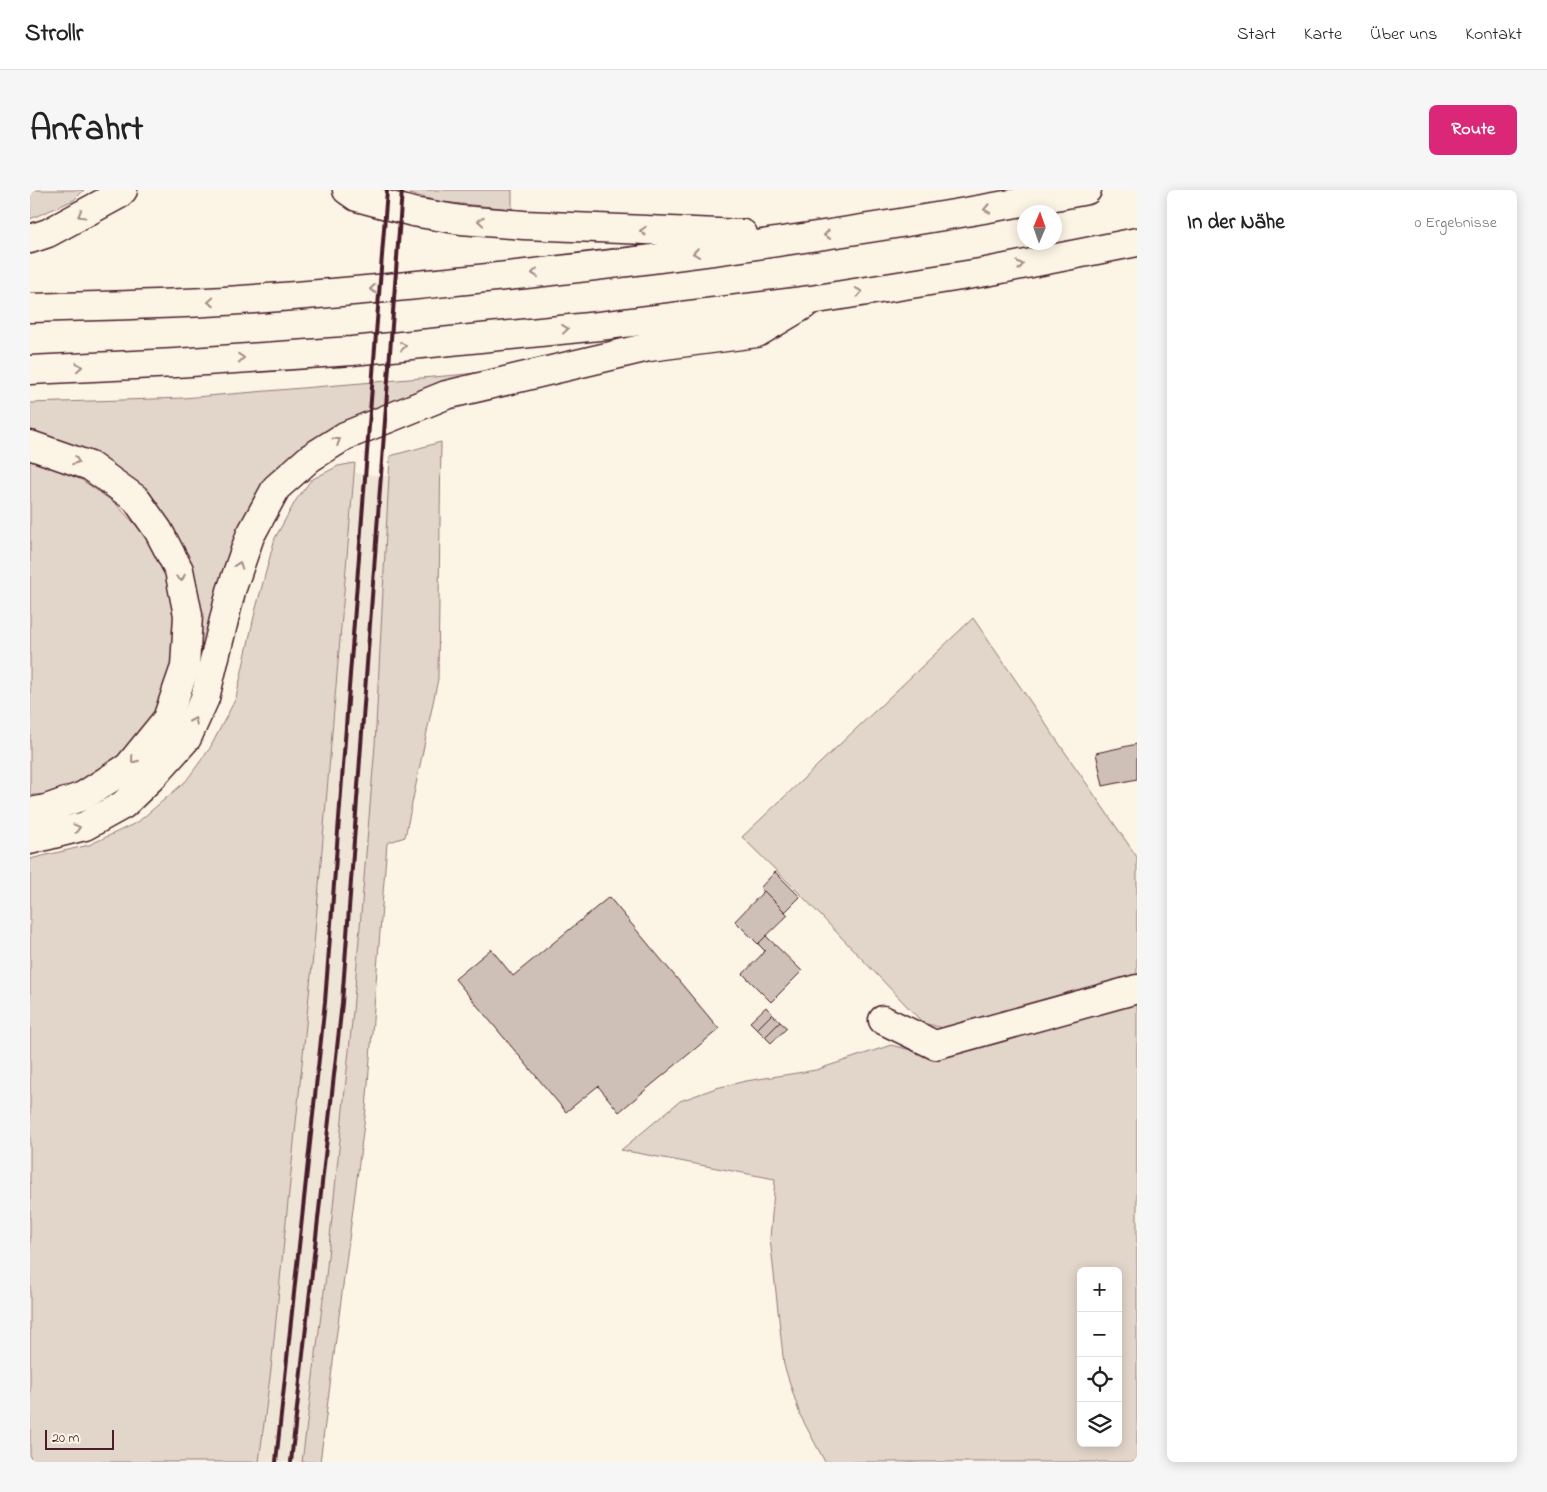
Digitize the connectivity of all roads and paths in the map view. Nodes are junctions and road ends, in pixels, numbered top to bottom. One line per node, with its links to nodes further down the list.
1 (124, 190): 4 (main road, one-way to 4)
2 (347, 190): 5 (main road, one-way to 2)
3 (1087, 190): 5 (main road, one-way to 5)
4 (30, 239)
5 (796, 240): 8 (main road, one-way to 8)
6 (1137, 242): 7 (main road, one-way to 6)
7 (811, 300): 9 (main road, one-way to 7); 12 (main road, one-way to 7)
8 (30, 308)
9 (30, 370)
10 (30, 445): 11 (main road, one-way to 11)
11 (30, 812)
12 (30, 840)
13 (1137, 989): 14 (main road)
14 (883, 1020)

